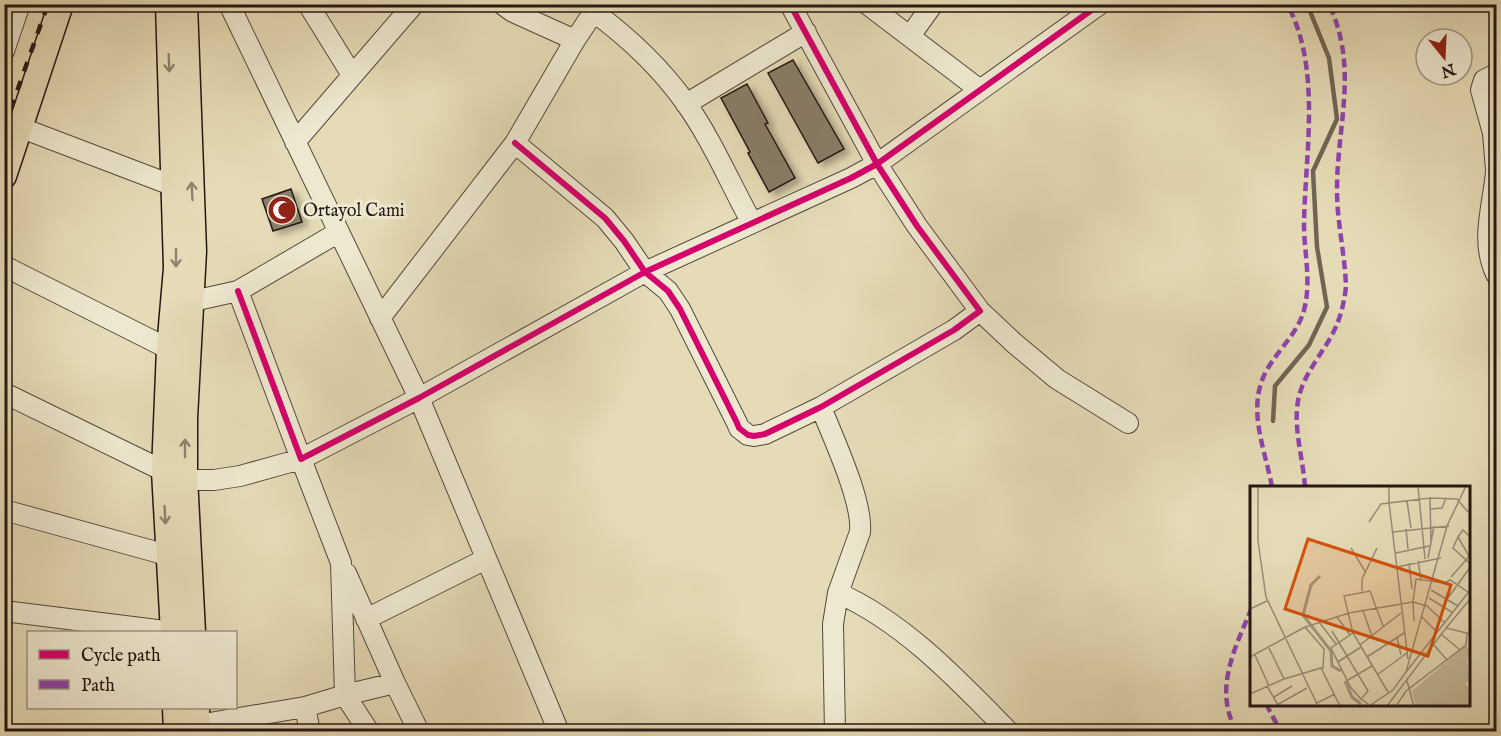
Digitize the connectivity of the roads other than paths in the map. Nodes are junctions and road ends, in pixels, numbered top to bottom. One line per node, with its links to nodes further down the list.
1 (20, 4): 17 (street)
2 (61, 4): 22 (main road)
3 (168, 4): 28 (main road, one-way to 28)
4 (185, 4): 35 (main road, one-way to 4)
5 (229, 4): 23 (street)
6 (308, 4): 19 (street)
7 (414, 4): 19 (street)
8 (502, 4): 16 (street)
9 (790, 4): 14 (street)
10 (867, 4): 15 (street)
11 (933, 4): 15 (street)
12 (1100, 4): 20 (street)
13 (597, 8): 16 (street); 21 (street)
14 (806, 32): 21 (street); 25 (street)
15 (910, 36): 20 (street)
16 (575, 40): 24 (street)
17 (4, 51)
18 (1497, 74): 26 (street)
19 (352, 75): 23 (street)
20 (980, 90): 25 (street)
21 (686, 104): 29 (street)
22 (20, 127): 27 (main road); 28 (street)
23 (295, 142): 30 (street)
24 (515, 143): 32 (street); 37 (street)
25 (877, 164): 29 (street); 36 (street)
26 (1497, 171): 33 (street)
27 (4, 176)
28 (174, 186): 38 (main road, one-way to 38)
29 (752, 224): 32 (street)
30 (339, 232): 34 (street); 37 (street)
31 (4, 266): 38 (street)
32 (645, 272): 40 (street); 41 (street)
33 (1497, 274)
34 (238, 291): 35 (street); 43 (street)
35 (193, 301): 44 (main road, one-way to 35)
36 (980, 310): 41 (street); 42 (street)
37 (380, 318): 40 (street)
38 (169, 349): 44 (main road)
39 (4, 393): 44 (street)
40 (419, 398): 43 (street); 47 (street)
41 (821, 407): 49 (street)
42 (1128, 423)
43 (301, 459): 44 (street); 48 (street)
44 (175, 474): 46 (main road, one-way to 46); 54 (main road)
45 (4, 510): 46 (street)
46 (167, 555): 53 (main road)
47 (486, 559): 51 (street); 63 (street)
48 (341, 563): 51 (street); 56 (street)
49 (838, 593): 64 (street); 65 (street)
50 (4, 610): 52 (street)
51 (366, 619): 55 (street)
52 (165, 631)
53 (173, 631)
54 (193, 631)
55 (395, 682): 56 (street); 62 (street)
56 (345, 695): 57 (street); 61 (street)
57 (305, 707): 59 (street); 60 (street)
58 (176, 709): 59 (main road)
59 (191, 726)
60 (310, 732)
61 (369, 732)
62 (419, 732)
63 (559, 732)
64 (835, 732)
65 (1009, 732)

